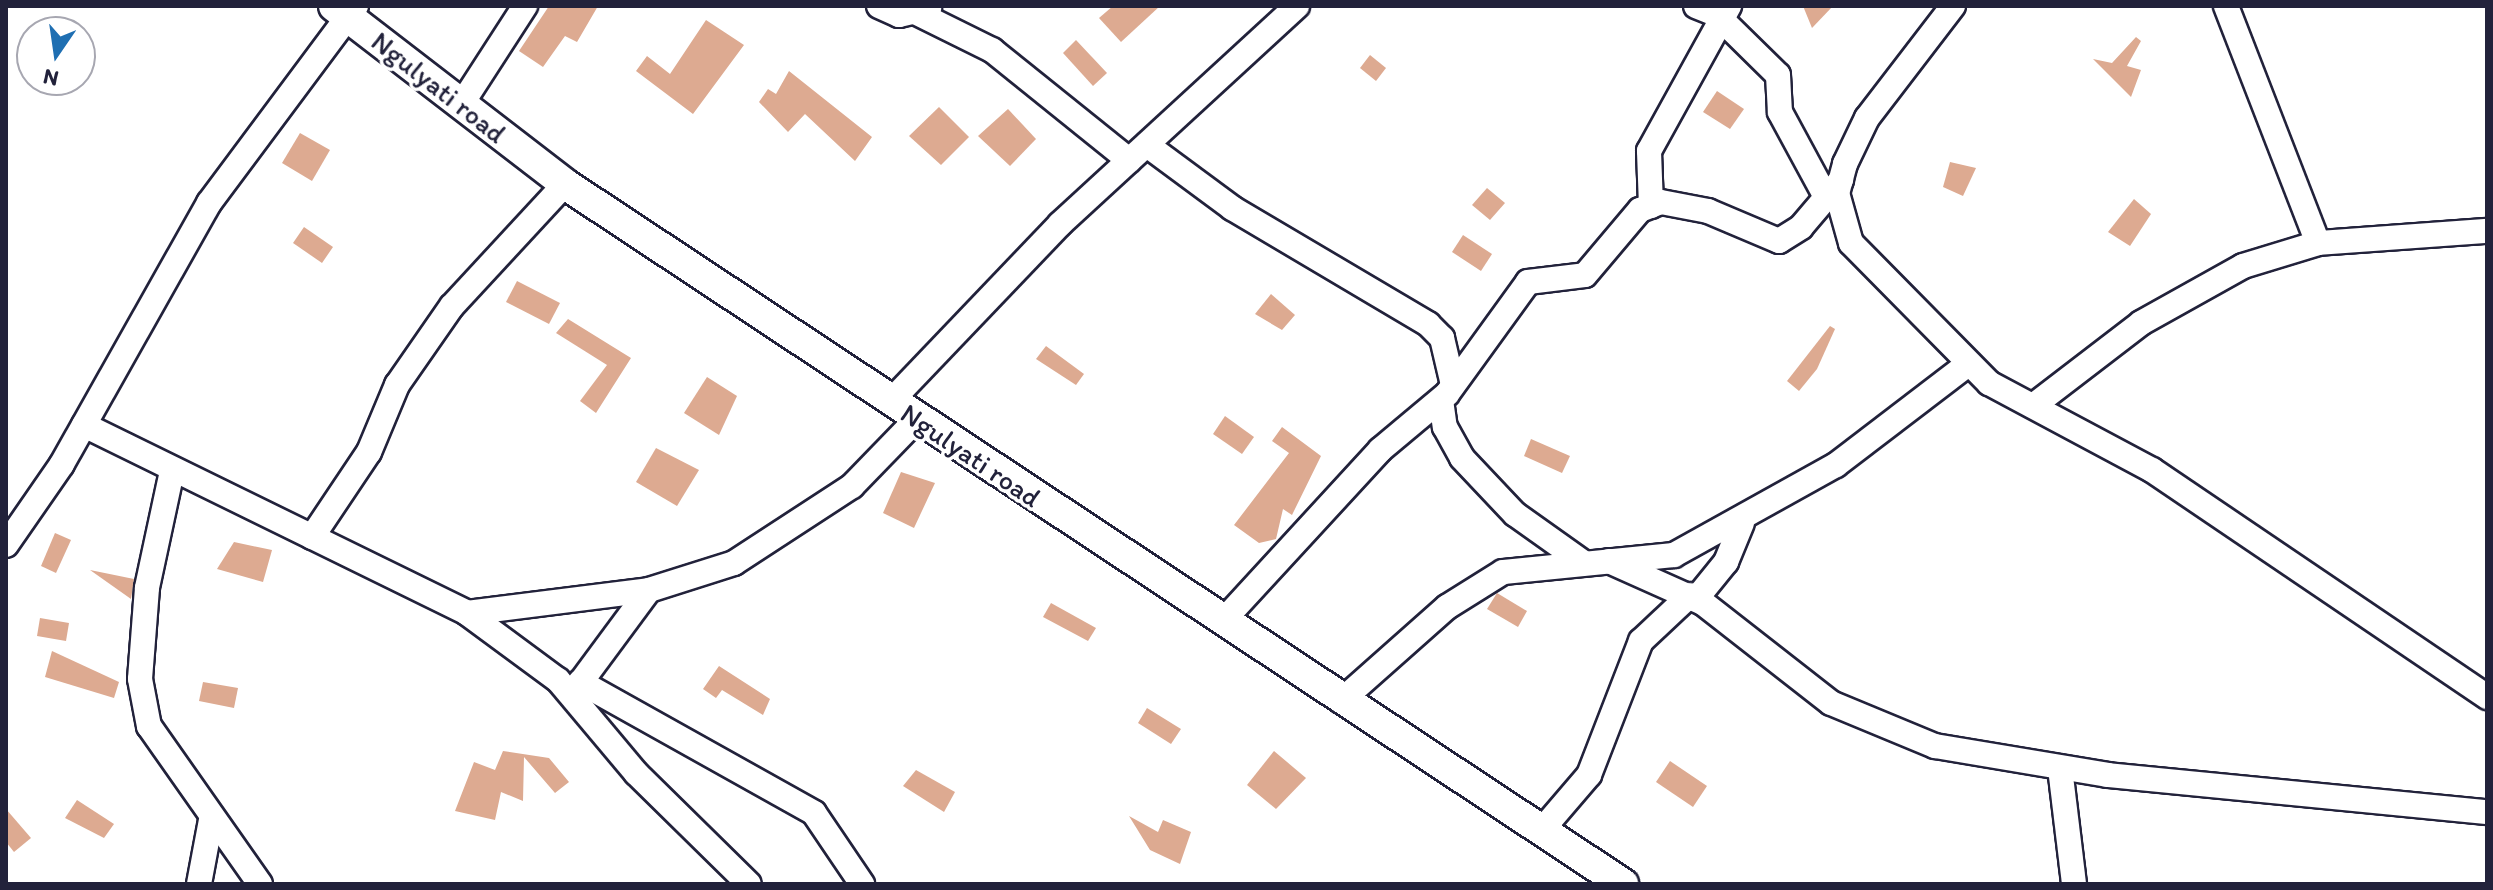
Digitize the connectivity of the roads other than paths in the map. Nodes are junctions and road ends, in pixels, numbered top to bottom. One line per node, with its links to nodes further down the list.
1 (525, 6): 10 (street)
2 (879, 6): 8 (street)
3 (1297, 6): 11 (street)
4 (1696, 6): 9 (street)
5 (1953, 6): 13 (street)
6 (2226, 6): 16 (street)
7 (347, 10): 10 (main road, Ngulyati road); 22 (street)
8 (924, 10): 11 (street)
9 (1725, 14): 13 (street); 14 (street)
10 (461, 105): 12 (main road, Ngulyati road)
11 (1138, 153): 18 (street); 19 (street)
12 (565, 184): 19 (main road, Ngulyati road); 25 (street)
13 (1833, 188): 14 (street); 17 (street)
14 (1651, 206): 18 (street)
15 (2487, 231): 16 (street)
16 (2318, 243): 20 (street)
17 (1968, 364): 20 (street); 24 (street)
18 (1447, 393): 28 (street); 32 (street)
19 (890, 402): 21 (main road, Ngulyati road)
20 (2033, 406): 34 (street)
21 (917, 419): 29 (street); 32 (main road, Ngulyati road)
22 (84, 425): 23 (street); 26 (street)
23 (172, 471): 25 (street); 38 (street)
24 (1742, 523): 27 (street); 30 (street)
25 (312, 537): 31 (street)
26 (6, 545)
27 (1609, 561): 28 (street); 30 (street)
28 (1584, 563): 35 (street)
29 (649, 590): 31 (street); 33 (street)
30 (1693, 597): 36 (street); 39 (street)
31 (467, 613): 33 (street)
32 (1222, 622): 35 (main road, Ngulyati road)
33 (576, 688): 43 (street); 44 (street)
34 (2487, 697)
35 (1341, 701): 39 (main road, Ngulyati road)
36 (2060, 768): 37 (street); 45 (street)
37 (2487, 812)
38 (211, 820): 41 (street); 42 (street)
39 (1541, 831): 40 (main road, Ngulyati road)
40 (1616, 882)
41 (199, 884)
42 (260, 884)
43 (749, 884)
44 (862, 884)
45 (2074, 884)

